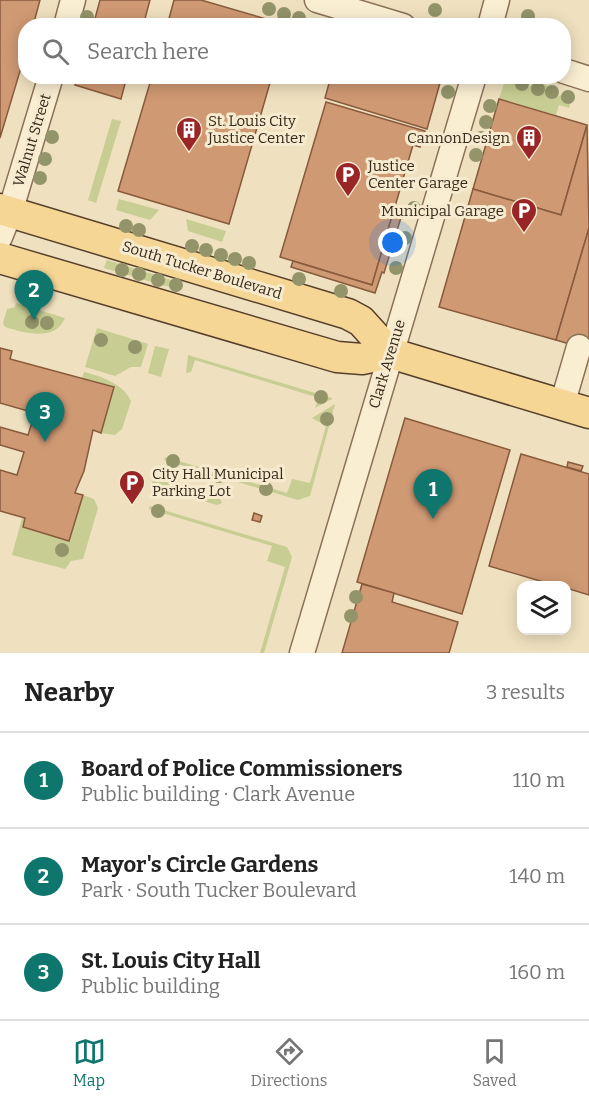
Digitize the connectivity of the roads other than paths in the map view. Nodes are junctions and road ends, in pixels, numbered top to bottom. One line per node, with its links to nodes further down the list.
1 (74, 0): 4 (street)
2 (317, 0): 5 (street)
3 (497, 0): 6 (street)
4 (68, 18)
5 (377, 18)
6 (492, 18)
7 (571, 73): 8 (street)
8 (589, 79)
9 (48, 84): 11 (street, Walnut Street)
10 (472, 84): 14 (street, Clark Avenue)
11 (4, 220): 14 (main road, South Tucker Boulevard)
12 (0, 258): 14 (main road)
13 (579, 347): 15 (street)
14 (390, 353): 15 (main road); 16 (street, Clark Avenue)
15 (576, 409)
16 (302, 653)

